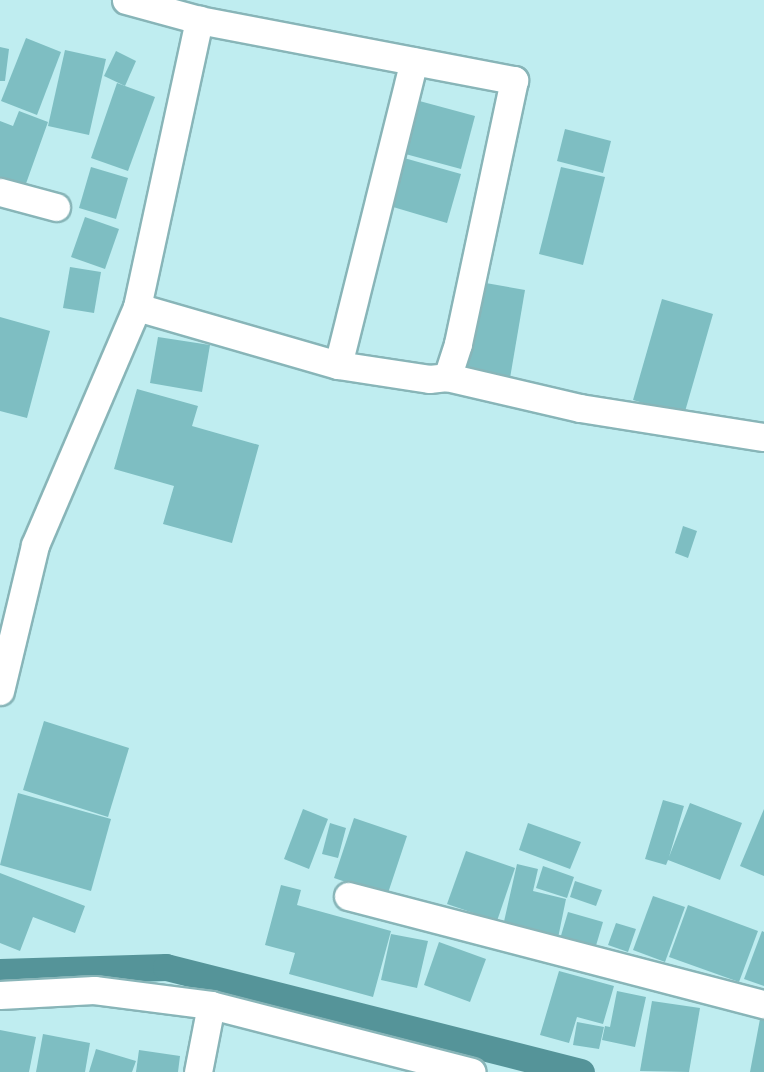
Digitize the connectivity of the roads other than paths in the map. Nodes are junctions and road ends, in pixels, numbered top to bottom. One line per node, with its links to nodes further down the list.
1 (126, 0): 2 (street)
2 (200, 20): 3 (street); 6 (street)
3 (414, 61): 7 (street); 8 (street)
4 (0, 192): 5 (street)
5 (56, 207)
6 (137, 307): 7 (street); 10 (street)
7 (338, 364): 8 (street)
8 (447, 377): 9 (street)
9 (764, 437)
10 (0, 691)
11 (348, 896): 13 (street)
12 (0, 995): 14 (street)
13 (764, 1004)
14 (211, 1005): 15 (street); 16 (street)
15 (198, 1072)
16 (472, 1072)

